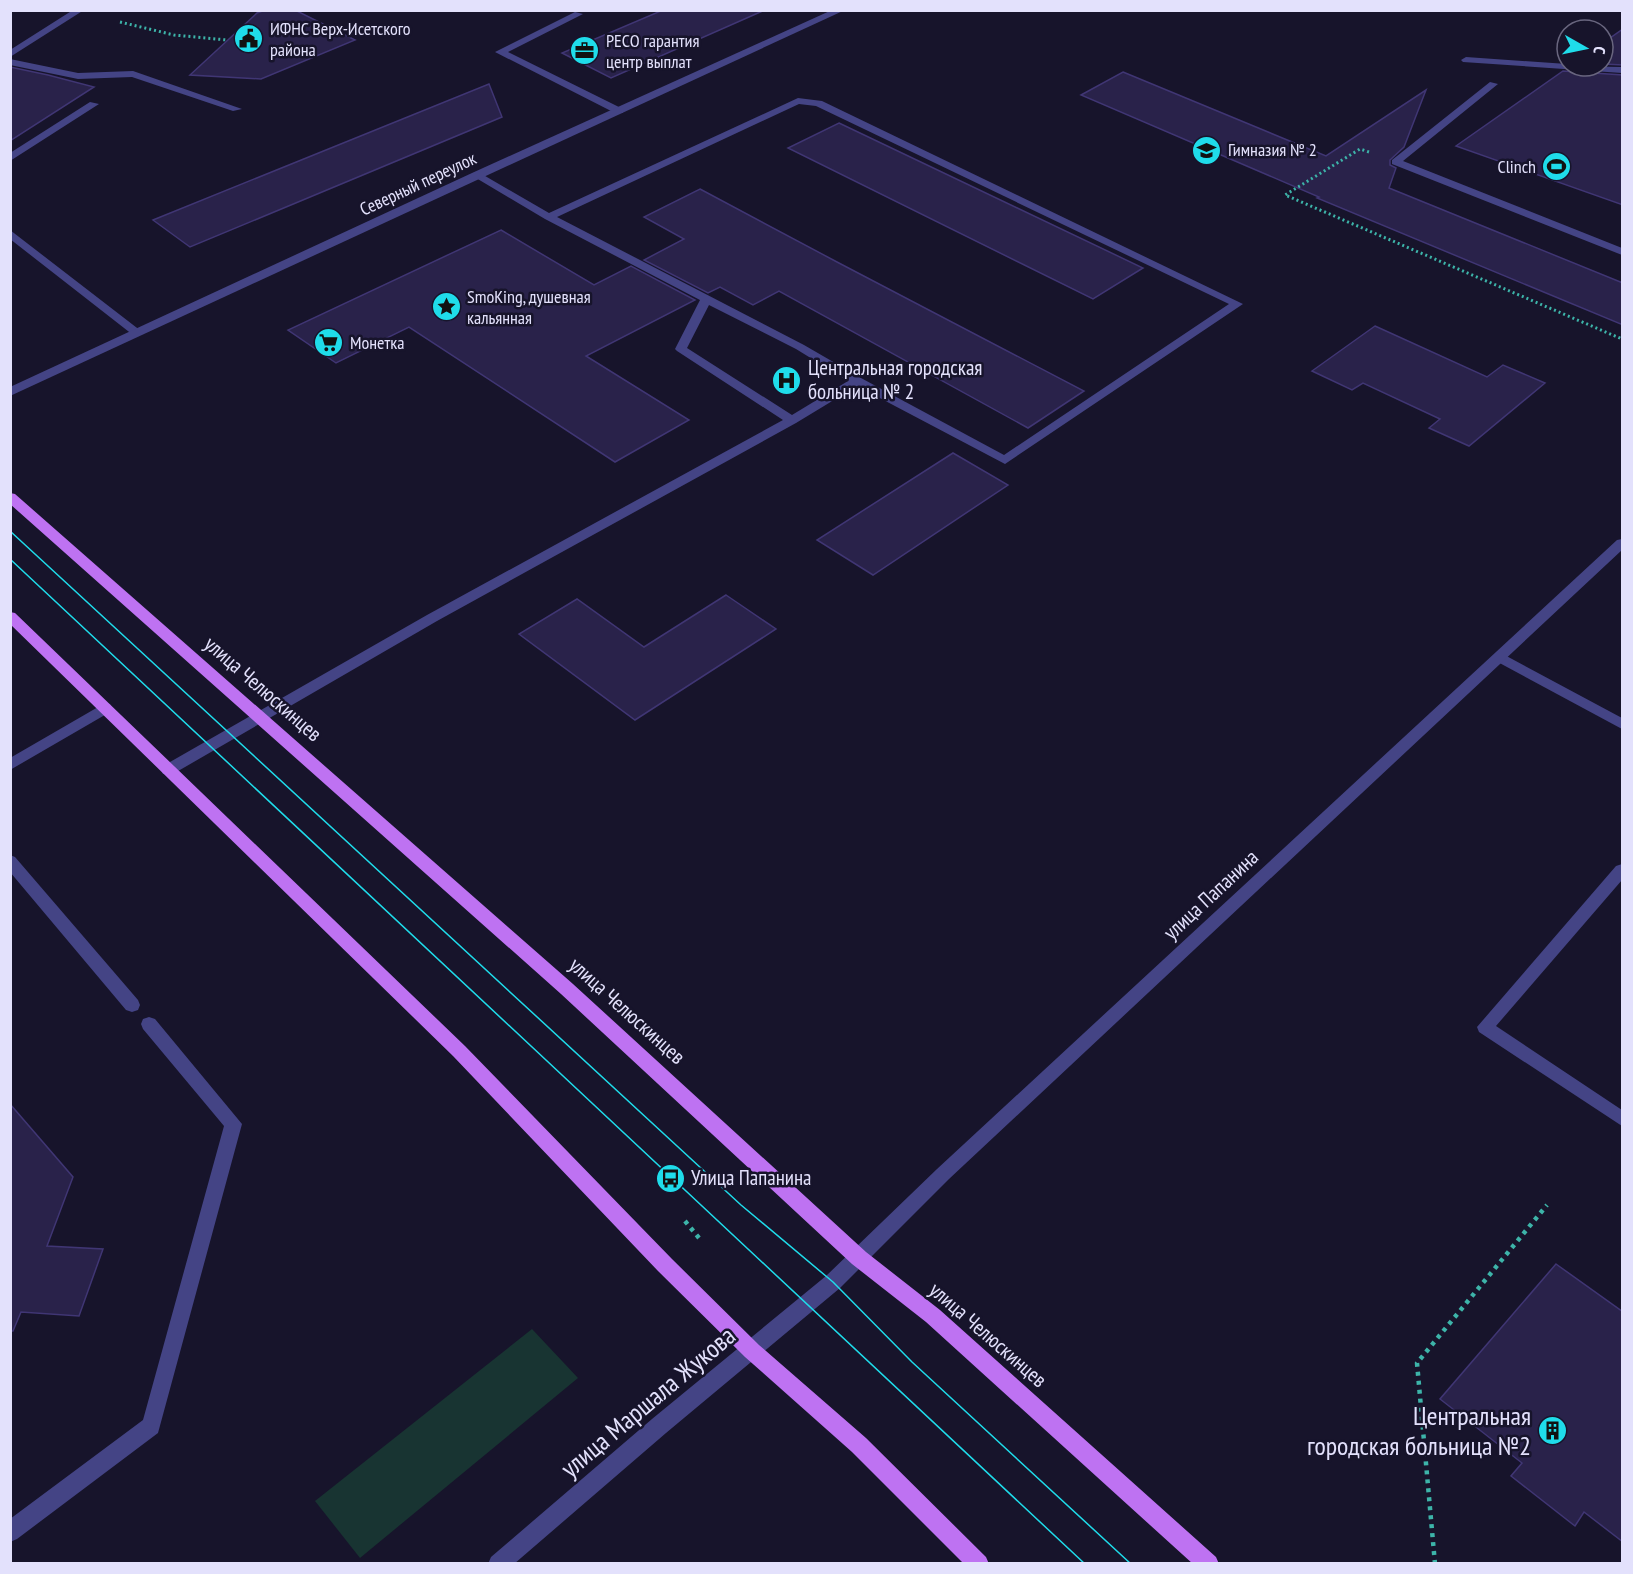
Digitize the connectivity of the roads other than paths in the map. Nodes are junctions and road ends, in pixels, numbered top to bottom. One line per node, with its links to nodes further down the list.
1 (80, 10): 4 (street)
2 (842, 10): 11 (street, Северный переулок)
3 (578, 14): 11 (street)
4 (10, 54)
5 (1466, 60): 7 (street)
6 (10, 62): 10 (street)
7 (1623, 70)
8 (1493, 84): 16 (street)
9 (94, 104): 12 (street)
10 (237, 109)
11 (619, 111): 13 (street, Северный переулок)
12 (10, 158)
13 (476, 175): 14 (street); 18 (street, Северный переулок)
14 (549, 217): 17 (street); 19 (street)
15 (10, 233): 18 (street)
16 (1623, 252)
17 (706, 299): 19 (street); 21 (street)
18 (137, 333): 20 (street, Северный переулок)
19 (857, 381): 21 (street)
20 (10, 392)
21 (792, 420): 27 (street)
22 (10, 497): 27 (main road, улица Челюскинцев)
23 (1623, 543): 25 (street, улица Папанина)
24 (10, 616): 26 (main road)
25 (1499, 657): 28 (street); 36 (street, улица Папанина)
26 (105, 708): 29 (street); 30 (main road)
27 (259, 717): 30 (street); 36 (main road, улица Челюскинцев)
28 (1623, 724)
29 (10, 765)
30 (168, 770): 38 (main road)
31 (10, 861): 33 (street)
32 (1623, 870): 35 (street)
33 (132, 1005)
34 (149, 1024): 39 (street)
35 (1623, 1119)
36 (859, 1258): 37 (street, улица Папанина); 42 (main road, улица Челюскинцев)
37 (833, 1282): 38 (street, улица Маршала Жукова)
38 (752, 1351): 40 (street, улица Маршала Жукова); 41 (main road)
39 (10, 1532)
40 (498, 1563)
41 (979, 1563)
42 (1209, 1563)

